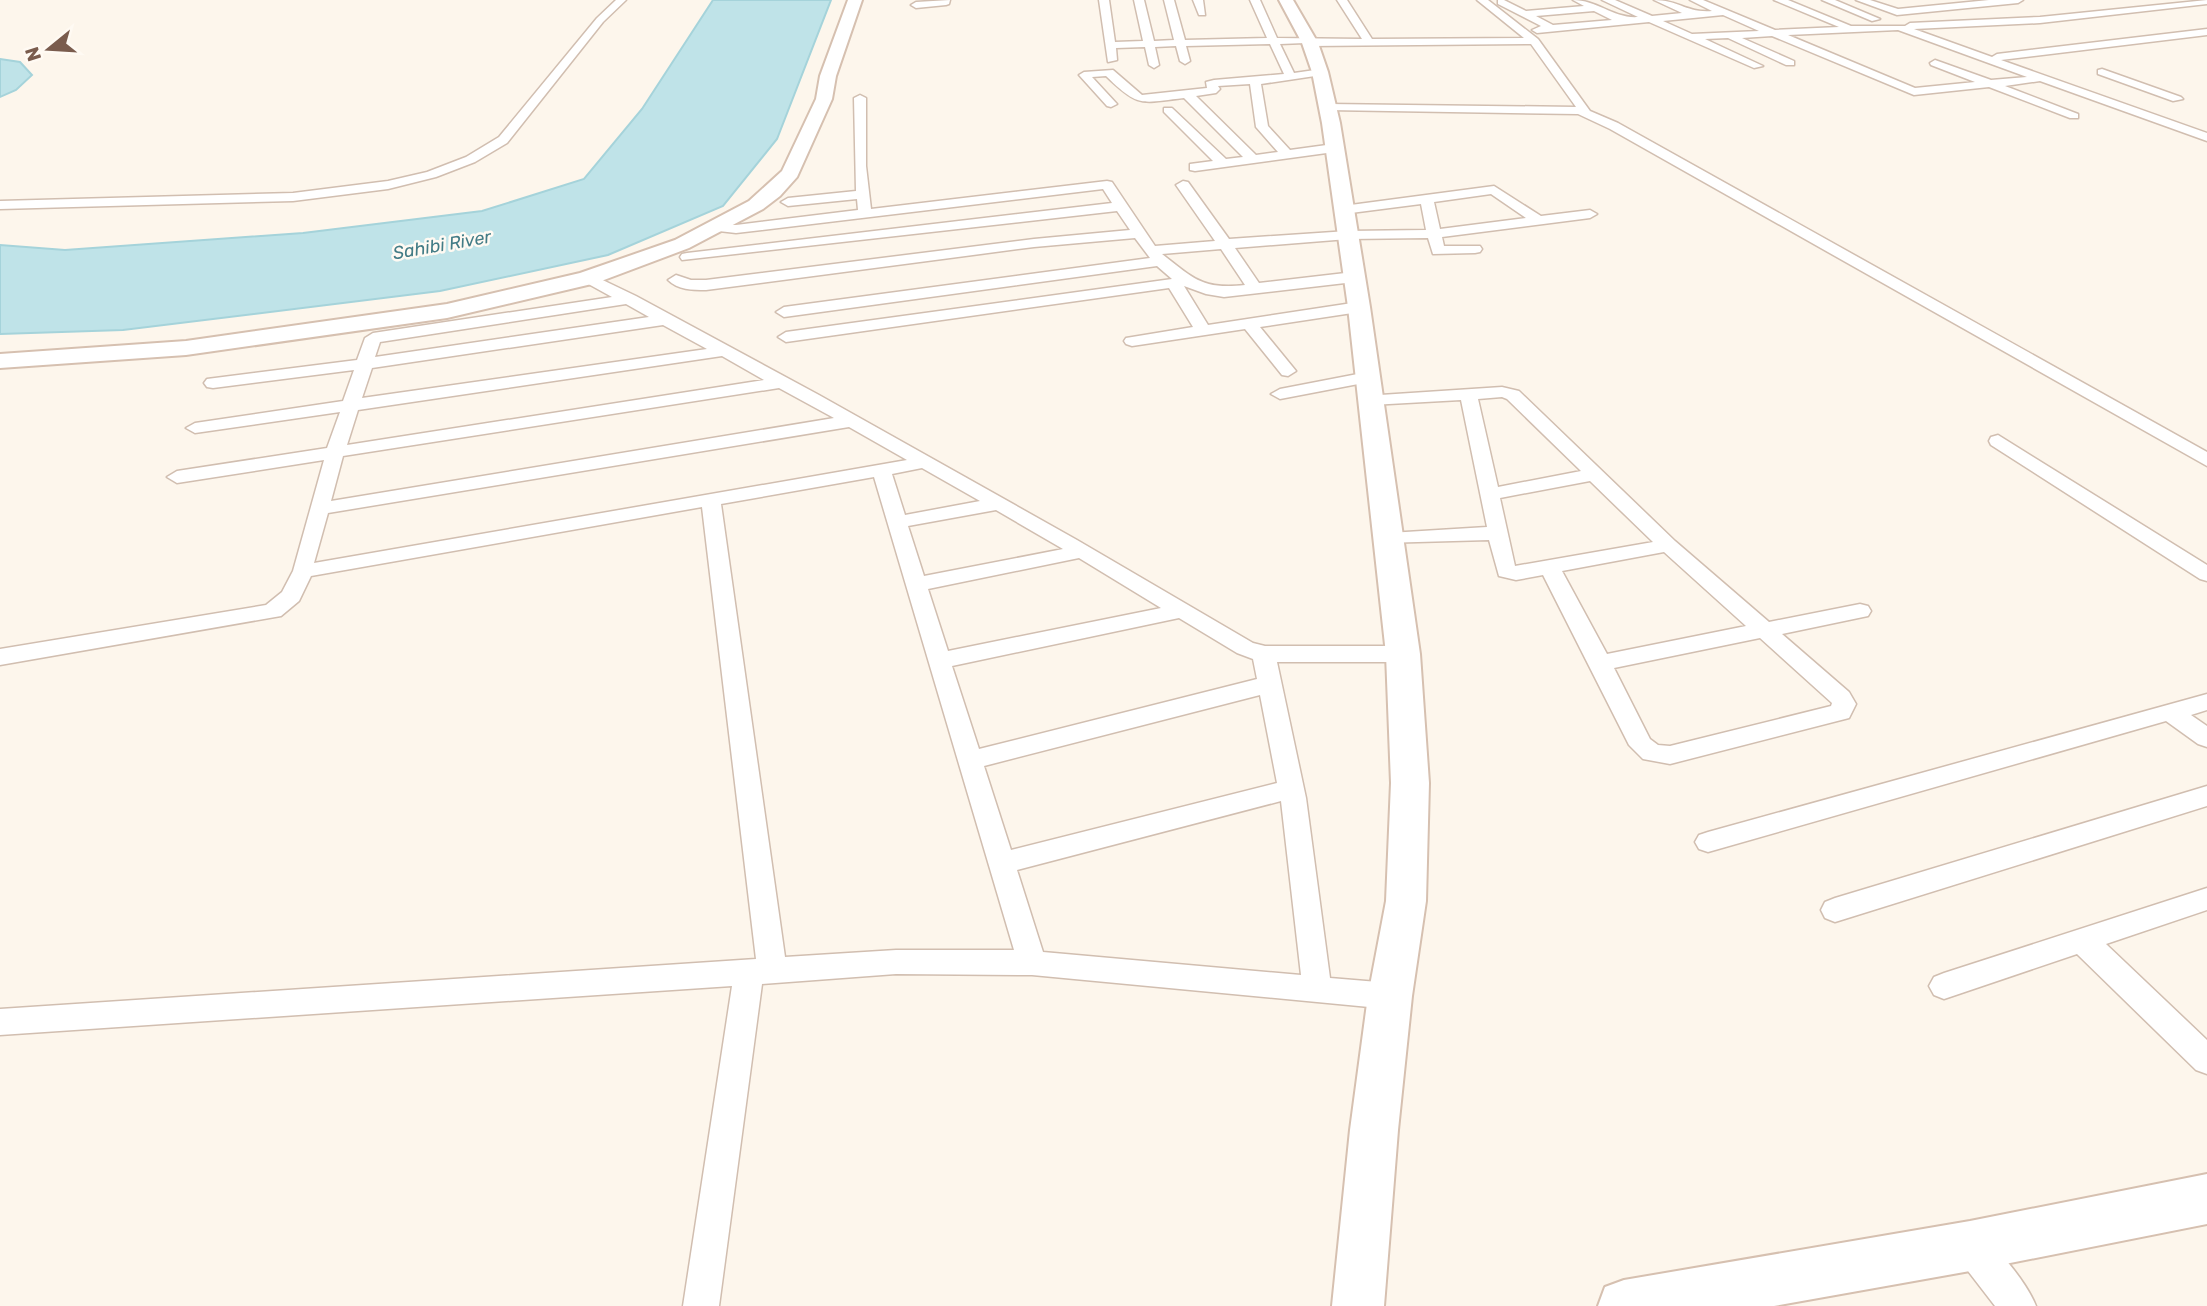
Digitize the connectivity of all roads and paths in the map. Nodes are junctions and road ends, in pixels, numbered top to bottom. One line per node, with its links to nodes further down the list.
1 (621, 0): 102 (street)
2 (855, 0): 108 (street)
3 (945, 0): 27 (street)
4 (1104, 0): 64 (street)
5 (1139, 0): 63 (street)
6 (1169, 0): 61 (street)
7 (1198, 0): 34 (street)
8 (1255, 0): 57 (street)
9 (1272, 0): 56 (street)
10 (1286, 0): 74 (street)
11 (1342, 0): 62 (street)
12 (1482, 0): 48 (street)
13 (1498, 0): 36 (street)
14 (1550, 0): 29 (street)
15 (1578, 0): 30 (street)
16 (1607, 0): 39 (street)
17 (1659, 0): 37 (street)
18 (1695, 0): 35 (street)
19 (1779, 0): 46 (street)
20 (1828, 0): 44 (street)
21 (1861, 0): 32 (street)
22 (1901, 0): 32 (street)
23 (2118, 0): 26 (street)
24 (1988, 1): 28 (street); 32 (street)
25 (2207, 1): 38 (street)
26 (2099, 2)
27 (916, 5)
28 (2017, 6)
29 (1566, 8): 30 (street); 36 (street); 43 (street)
30 (1595, 8): 40 (street)
31 (1754, 10): 35 (street)
32 (1926, 10): 42 (street)
33 (2207, 12): 38 (street)
34 (1202, 13)
35 (1725, 13): 37 (street); 52 (street)
36 (1527, 14): 45 (street)
37 (1695, 16): 39 (street); 54 (street)
38 (2052, 19): 42 (street)
39 (1652, 20): 40 (street); 55 (street)
40 (1627, 23): 43 (street); 51 (street)
41 (1785, 23): 49 (street)
42 (1959, 23): 44 (street)
43 (1602, 25): 45 (street); 53 (street)
44 (1897, 26): 46 (street); 65 (street)
45 (1550, 28): 48 (street)
46 (1852, 29): 49 (street)
47 (2131, 30): 65 (street)
48 (1523, 31): 58 (street)
49 (1806, 31): 52 (street); 59 (street)
50 (2207, 32): 67 (street)
51 (1649, 33)
52 (1775, 33): 54 (street); 81 (street)
53 (1622, 35)
54 (1734, 35): 55 (street); 69 (street)
55 (1692, 37): 73 (street)
56 (1292, 40): 57 (street); 74 (street); 74 (street)
57 (1275, 41): 60 (street); 74 (street)
58 (1534, 41): 62 (street); 90 (street)
59 (1831, 41)
60 (1213, 42): 61 (street); 66 (street)
61 (1182, 43): 63 (street); 68 (street)
62 (1369, 43): 74 (street)
63 (1150, 44): 64 (street); 71 (street)
64 (1111, 45): 75 (street)
65 (1961, 55): 67 (street); 77 (street)
66 (1218, 56)
67 (1990, 58): 77 (street)
68 (1185, 61)
69 (1790, 63)
70 (1936, 63): 80 (street)
71 (1154, 65)
72 (2047, 65): 77 (street)
73 (1758, 66)
74 (1312, 69): 79 (street); 90 (street); 93 (street)
75 (1108, 72): 83 (street); 87 (street)
76 (2102, 72): 82 (street)
77 (2017, 75): 80 (street); 84 (street); 89 (street)
78 (1925, 79): 81 (street)
79 (1257, 80): 83 (street); 94 (street)
80 (1987, 84): 81 (street); 91 (street)
81 (1947, 88)
82 (2146, 88): 84 (street); 86 (street)
83 (1187, 94): 95 (street)
84 (2091, 95): 92 (street)
85 (860, 98): 99 (street)
86 (2177, 99)
87 (1111, 104)
88 (1168, 110): 96 (street)
89 (2095, 110)
90 (1582, 112): 143 (street)
91 (2074, 116)
92 (2207, 137)
93 (1334, 148): 94 (street); 107 (street)
94 (1287, 154): 95 (street)
95 (1253, 159): 96 (street)
96 (1223, 163): 97 (street)
97 (1195, 167)
98 (1182, 185): 111 (street)
99 (863, 194): 101 (street); 104 (street)
100 (1427, 199): 106 (street); 107 (street); 110 (street)
101 (788, 202)
102 (0, 205)
103 (1122, 206): 104 (street); 109 (street); 114 (street)
104 (865, 214): 108 (street)
105 (1590, 214): 106 (street)
106 (1539, 221): 110 (street)
107 (1345, 222): 110 (street); 111 (street); 119 (street)
108 (715, 228): 115 (street)
109 (1139, 234): 113 (street); 116 (street)
110 (1434, 234): 112 (street)
111 (1225, 244): 113 (street); 118 (street)
112 (1475, 248)
113 (1156, 256): 117 (street); 120 (street)
114 (687, 257)
115 (588, 278): 121 (street); 130 (street)
116 (676, 279)
117 (1180, 282): 118 (street); 124 (street); 126 (street)
118 (1255, 289): 119 (street)
119 (1356, 292): 125 (street); 135 (street)
120 (901, 298): 122 (street); 124 (street)
121 (631, 299): 123 (street); 131 (street)
122 (784, 312)
123 (668, 320): 129 (street); 131 (street)
124 (908, 320): 127 (street)
125 (1249, 323): 126 (street); 132 (street)
126 (1203, 330): 128 (street)
127 (786, 337)
128 (1132, 341)
129 (725, 351): 133 (street); 138 (street)
130 (0, 361)
131 (364, 365): 134 (street); 138 (street)
132 (1288, 371)
133 (782, 382): 139 (street); 142 (street)
134 (213, 383)
135 (1370, 388): 136 (street); 137 (street); 154 (street)
136 (1468, 393): 146 (street); 148 (street)
137 (1280, 394)
138 (353, 404): 140 (street); 142 (street)
139 (852, 421): 144 (street); 151 (street)
140 (195, 428)
141 (1998, 441): 159 (street)
142 (335, 453): 147 (street); 151 (street)
143 (2207, 460)
144 (925, 462): 145 (street); 150 (street)
145 (881, 470): 149 (street); 152 (street)
146 (1595, 474): 148 (street); 155 (street)
147 (177, 477)
148 (1489, 494): 153 (street)
149 (711, 500): 158 (street); 182 (street)
150 (999, 504): 152 (street); 156 (street)
151 (318, 509): 158 (street)
152 (897, 522): 160 (street)
153 (1497, 533): 154 (street); 157 (street)
154 (1389, 539): 165 (street)
155 (1668, 545): 157 (street); 163 (street)
156 (1082, 551): 160 (street); 161 (street)
157 (1550, 568): 168 (street)
158 (304, 570): 166 (street)
159 (2207, 574)
160 (915, 585): 167 (street)
161 (1184, 610): 164 (street); 167 (street)
162 (1860, 611): 163 (street)
163 (1766, 632): 168 (street); 168 (street)
164 (1264, 654): 165 (street); 169 (street)
165 (1403, 654): 185 (street)
166 (0, 657)
167 (938, 661): 173 (street)
168 (1600, 663)
169 (1270, 684): 173 (street); 174 (street)
170 (2207, 702): 171 (street)
171 (2171, 712): 172 (street); 176 (street)
172 (2207, 738)
173 (969, 761): 177 (street)
174 (1291, 789): 177 (street); 184 (street)
175 (2207, 796): 179 (street)
176 (1708, 842)
177 (1003, 863): 181 (street)
178 (2204, 903): 180 (street)
179 (1835, 910)
180 (2082, 940): 183 (street); 187 (street)
181 (1032, 963): 182 (street); 184 (street)
182 (761, 970): 186 (street); 191 (street)
183 (1944, 986)
184 (1317, 988): 185 (street)
185 (1390, 996): 192 (street)
186 (0, 1022)
187 (2207, 1060)
188 (2207, 1199): 189 (street)
189 (1970, 1247): 190 (street); 194 (street)
190 (1794, 1291): 193 (street)
191 (701, 1306)
192 (1358, 1306)
193 (1624, 1306)
194 (2018, 1306)

